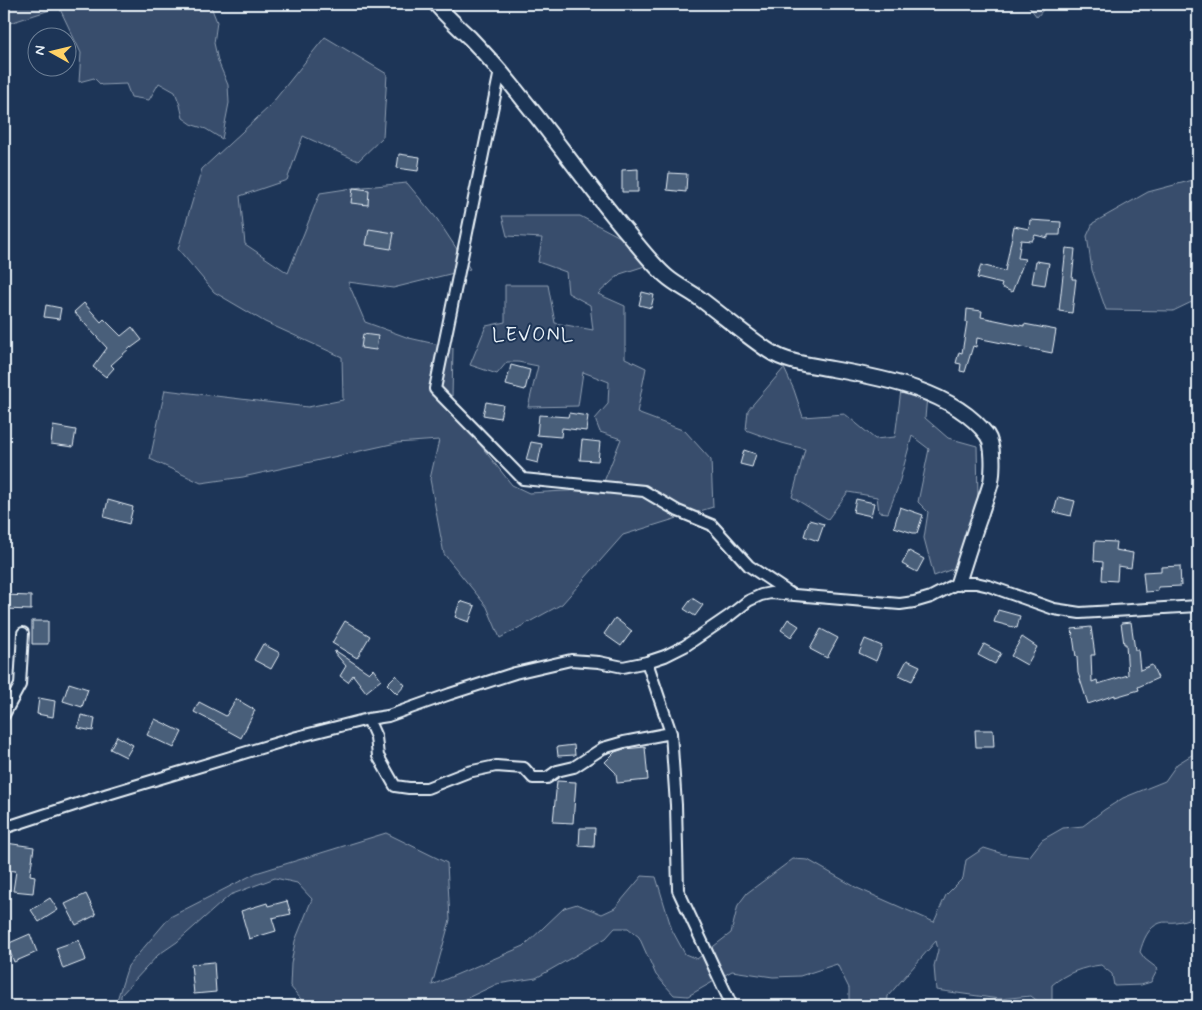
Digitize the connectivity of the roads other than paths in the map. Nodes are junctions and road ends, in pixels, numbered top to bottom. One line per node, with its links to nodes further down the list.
1 (436, 4): 2 (street)
2 (500, 71): 3 (street); 4 (street)
3 (958, 583): 4 (street); 5 (street)
4 (792, 595): 7 (street)
5 (1198, 606)
6 (23, 633): 8 (street)
7 (647, 662): 9 (street); 10 (street)
8 (4, 716)
9 (368, 719): 10 (street); 11 (street)
10 (671, 733): 12 (street)
11 (4, 828)
12 (732, 1006)

